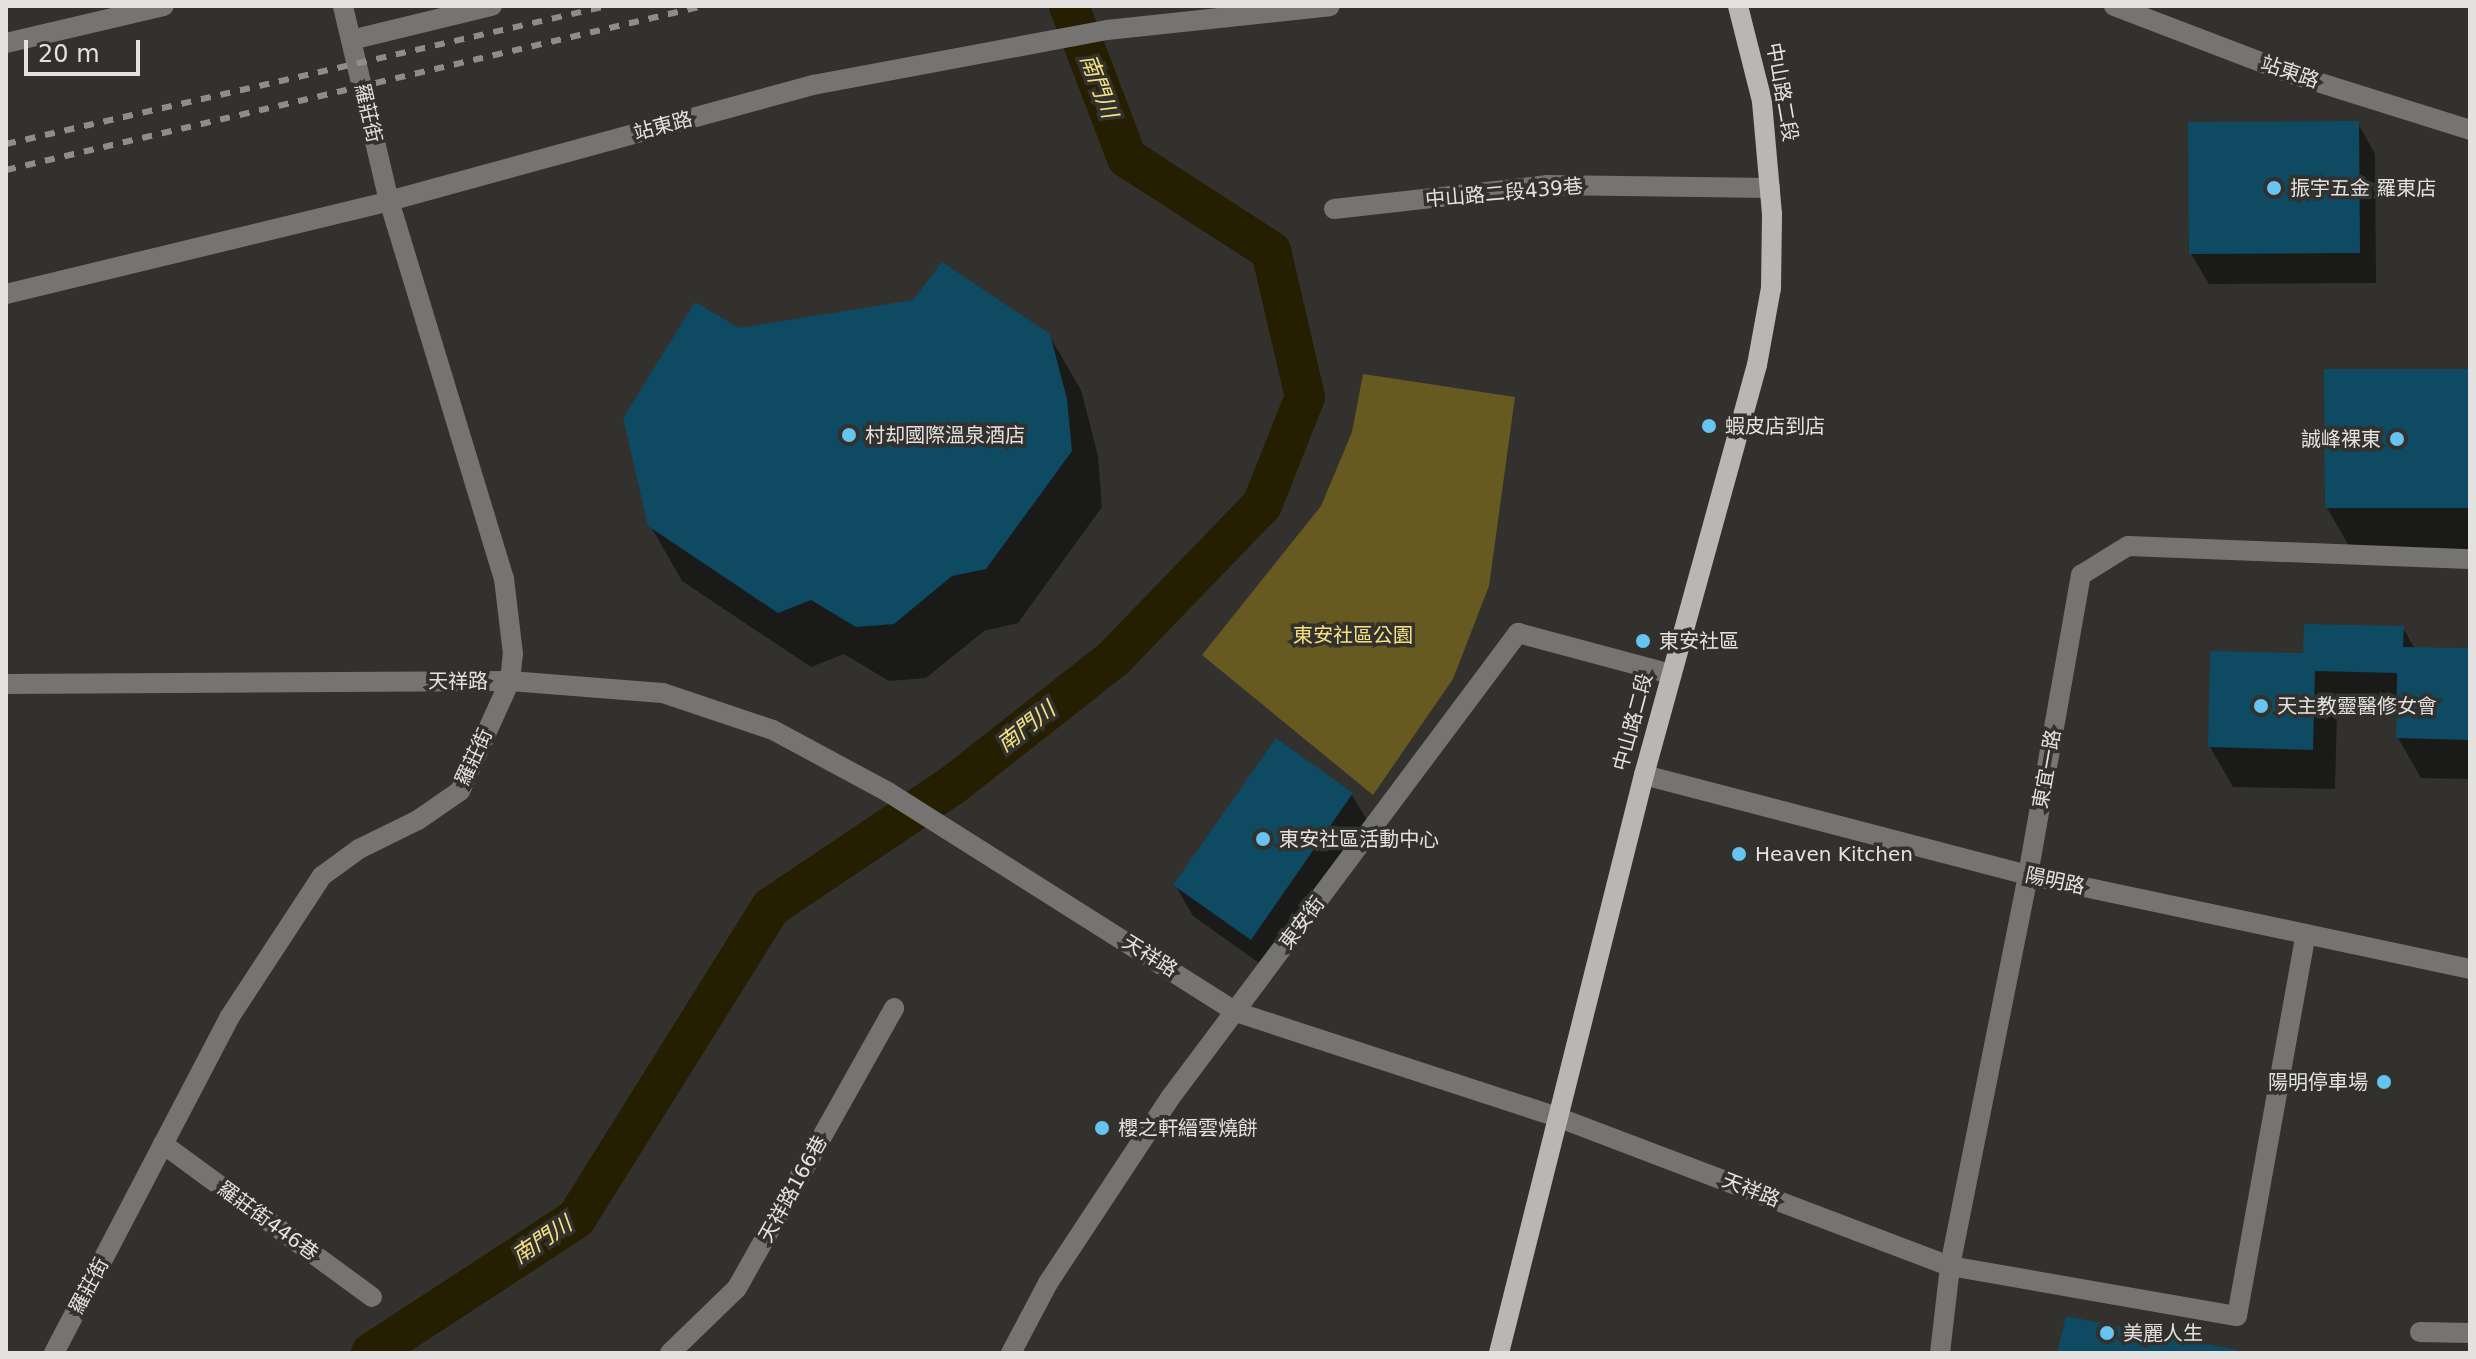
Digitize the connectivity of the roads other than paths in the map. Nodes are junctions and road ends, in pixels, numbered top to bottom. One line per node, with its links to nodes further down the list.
1 (164, 6): 8 (street)
2 (343, 6): 7 (street, 羅莊街)
3 (492, 6): 7 (street)
4 (1330, 6): 11 (street, 站東路)
5 (1738, 6): 10 (main road, 中山路二段)
6 (2114, 6): 9 (street, 站東路)
7 (351, 40): 11 (street, 羅莊街)
8 (6, 43)
9 (2470, 130)
10 (1770, 188): 12 (street, 中山路二段439巷); 15 (main road, 中山路二段)
11 (389, 201): 13 (street, 站東路); 16 (street, 羅莊街)
12 (1334, 209)
13 (6, 294)
14 (2470, 559): 19 (street, 東宜一路)
15 (1671, 674): 18 (main road, 中山路二段); 23 (street, 東安街)
16 (510, 681): 17 (street, 天祥路); 23 (street, 天祥路); 25 (street, 羅莊街)
17 (6, 684)
18 (1644, 775): 19 (street, 陽明路); 24 (main road, 中山路二段)
19 (2028, 875): 20 (street, 陽明路); 26 (street, 東宜一路)
20 (2306, 934): 21 (street, 陽明路); 26 (street, 天祥路)
21 (2470, 969)
22 (894, 1008): 31 (street, 天祥路166巷)
23 (1236, 1012): 24 (street, 天祥路); 32 (street, 東安街)
24 (1557, 1117): 26 (street, 天祥路); 33 (main road, 中山路二段)
25 (163, 1144): 27 (street, 羅莊街446巷); 30 (street, 羅莊街)
26 (1950, 1266): 34 (street, 東宜一路)
27 (372, 1297)
28 (2420, 1332): 29 (street)
29 (2470, 1333)
30 (54, 1353)
31 (670, 1353)
32 (1011, 1353)
33 (1499, 1353)
34 (1940, 1353)

